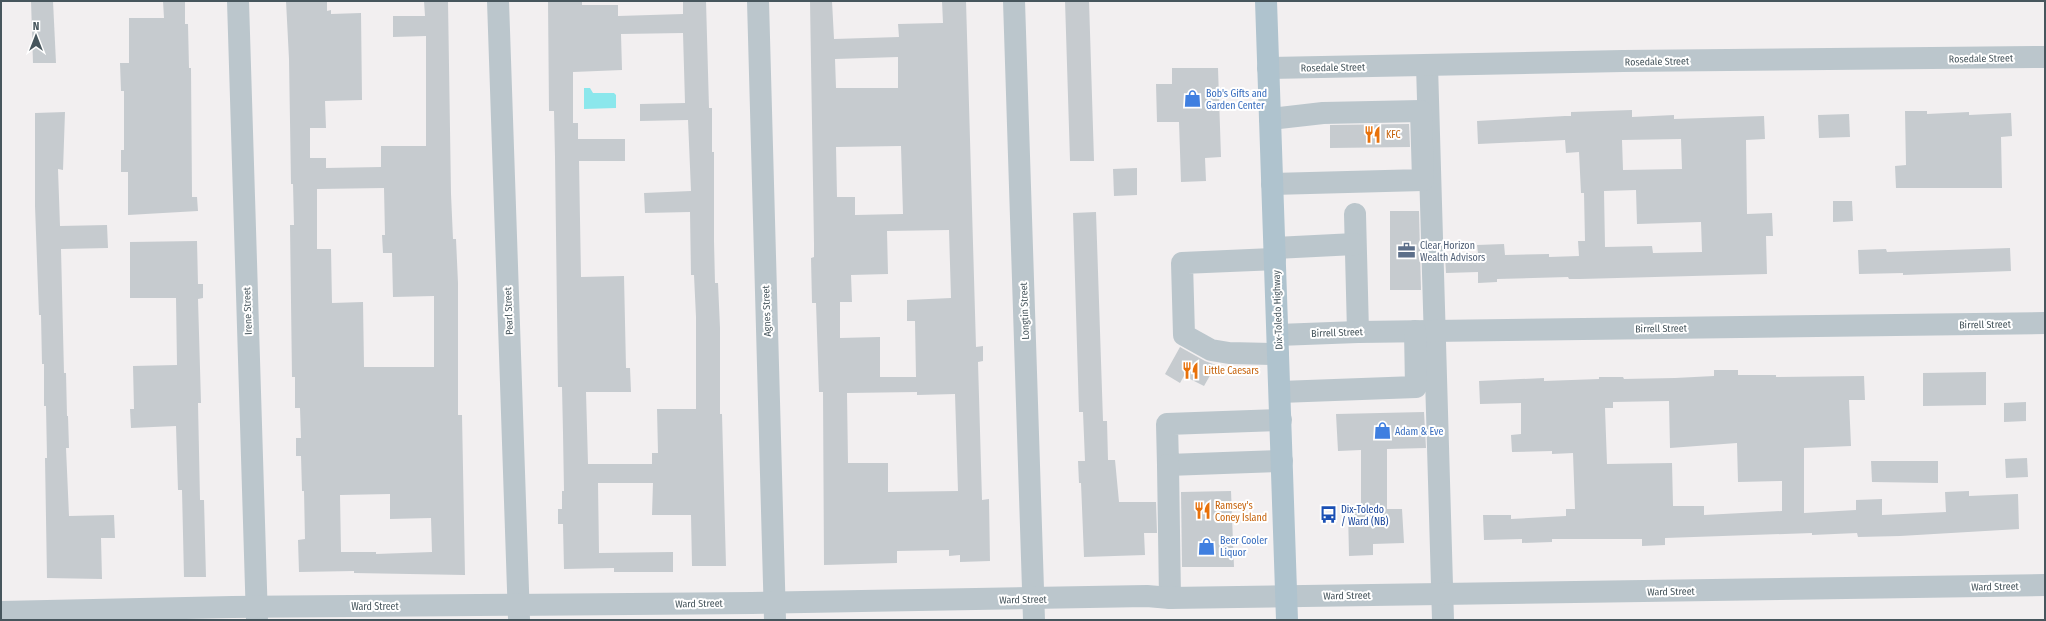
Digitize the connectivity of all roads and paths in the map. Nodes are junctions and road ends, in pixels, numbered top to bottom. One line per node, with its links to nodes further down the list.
1 (238, 1): 29 (street, Irene Street)
2 (498, 1): 30 (street, Pearl Street)
3 (758, 1): 27 (street, Agnes Street)
4 (1014, 1): 26 (street, Longtin Street)
5 (1266, 1): 8 (main road, Dix-Toledo Highway)
6 (2045, 57): 7 (street, Rosedale Street)
7 (1427, 65): 8 (street, Rosedale Street); 15 (street)
8 (1268, 68): 9 (main road, Dix-Toledo Highway)
9 (1270, 119): 10 (main road, Dix-Toledo Highway); 10 (street)
10 (1272, 184): 13 (main road, Dix-Toledo Highway)
11 (1355, 214): 12 (street)
12 (1355, 244): 13 (street); 16 (street)
13 (1275, 254): 17 (main road, Dix-Toledo Highway); 17 (street, Birrell Street)
14 (2045, 323): 15 (street, Birrell Street)
15 (1425, 331): 16 (street, Birrell Street); 18 (street); 23 (street)
16 (1358, 332): 17 (street, Birrell Street)
17 (1278, 344): 18 (main road, Dix-Toledo Highway)
18 (1280, 392): 19 (main road, Dix-Toledo Highway)
19 (1281, 420): 20 (main road, Dix-Toledo Highway); 21 (street)
20 (1282, 461): 21 (street); 24 (main road, Dix-Toledo Highway)
21 (1168, 465): 25 (street)
22 (2045, 586): 23 (street, Ward Street)
23 (1442, 594): 24 (street, Ward Street); 32 (street)
24 (1286, 596): 25 (street, Ward Street); 31 (main road, Dix-Toledo Highway)
25 (1170, 598): 26 (street, Ward Street)
26 (1034, 610): 27 (street, Ward Street)
27 (775, 611): 30 (street, Ward Street)
28 (1, 612): 29 (street, Ward Street)
29 (257, 613): 30 (street, Ward Street)
30 (519, 613)
31 (1287, 620)
32 (1443, 620)

